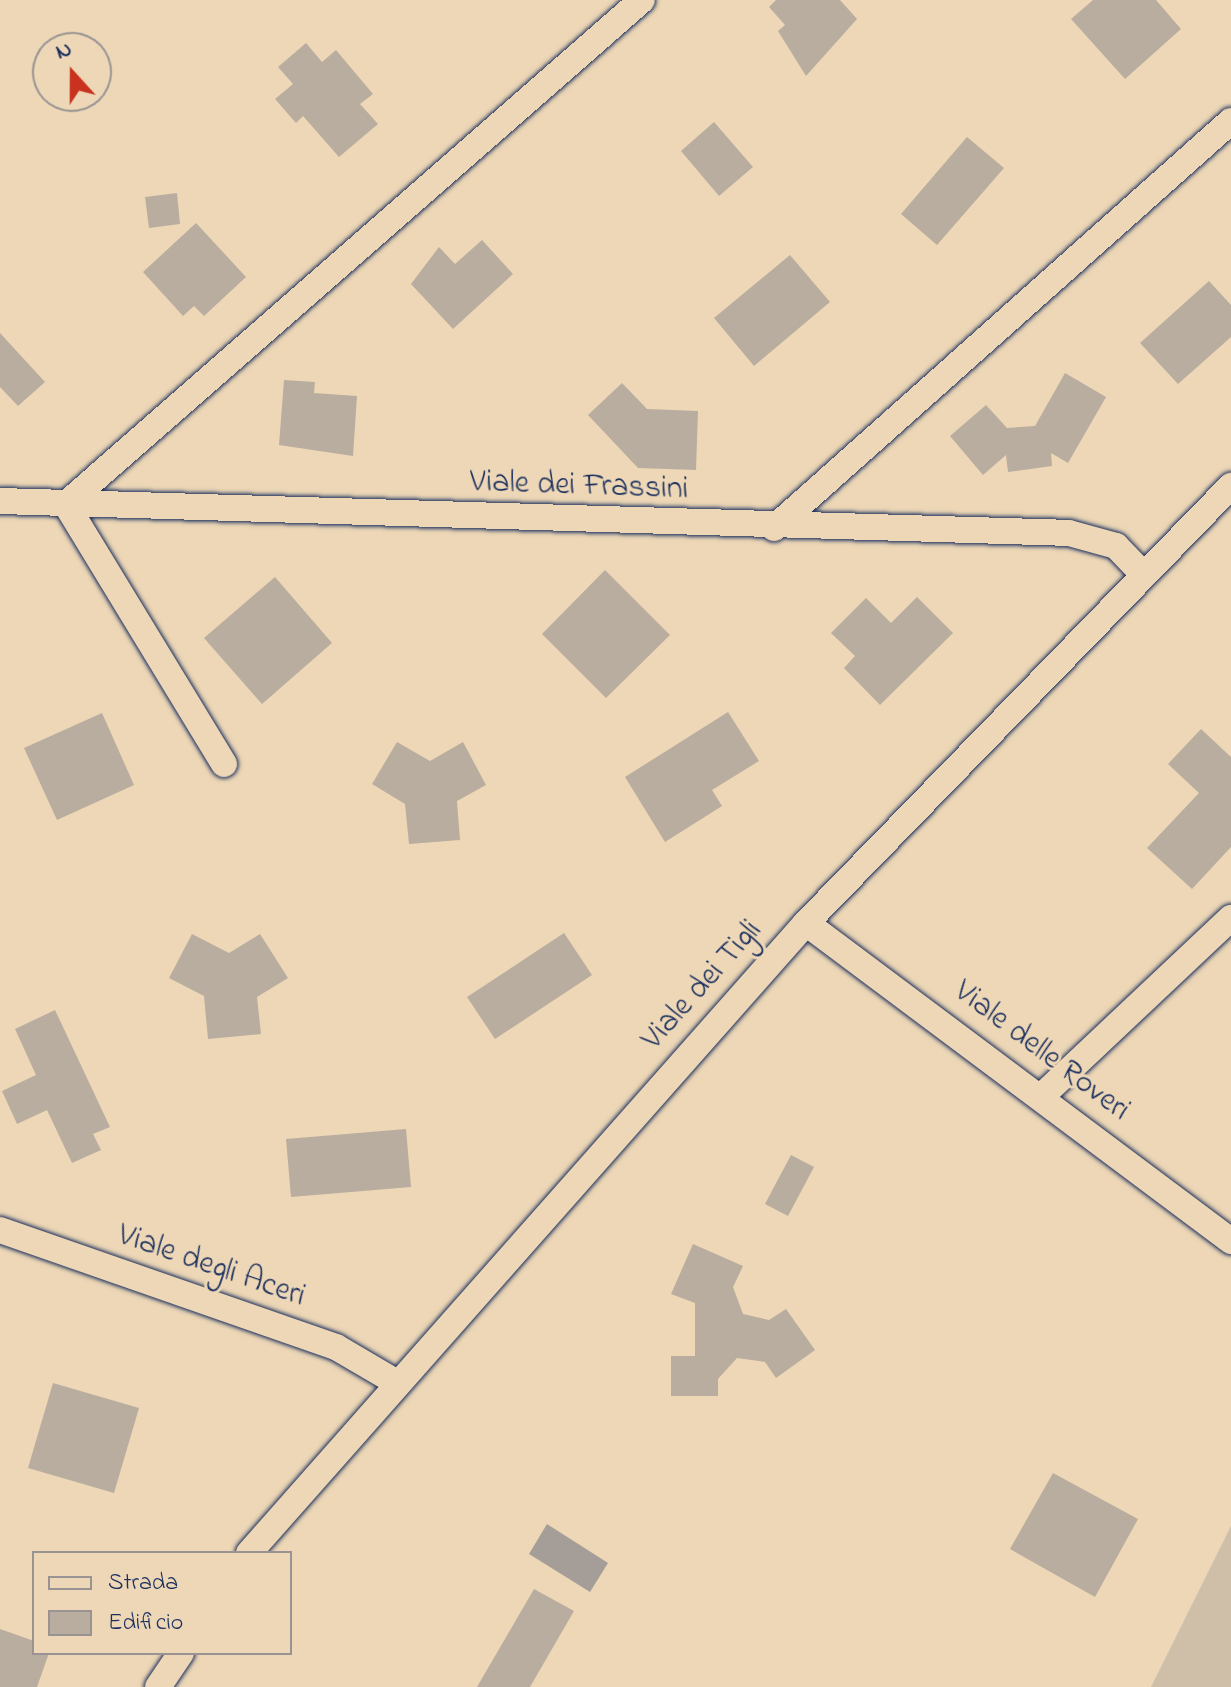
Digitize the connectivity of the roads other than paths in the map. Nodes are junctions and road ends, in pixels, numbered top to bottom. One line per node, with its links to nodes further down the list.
1 (642, 0): 5 (street)
2 (1231, 121): 6 (street)
3 (1231, 486): 7 (street, Viale dei Tigli)
4 (0, 501): 5 (street, Viale dei Frassini)
5 (66, 504): 6 (street, Viale dei Frassini); 8 (street)
6 (774, 528): 7 (street, Viale dei Frassini)
7 (1142, 573): 10 (street, Viale dei Tigli)
8 (224, 764)
9 (1231, 918): 11 (street)
10 (806, 923): 11 (street, Viale delle Roveri); 14 (street, Viale dei Tigli)
11 (1044, 1094): 13 (street, Viale delle Roveri)
12 (0, 1230): 14 (street, Viale degli Aceri)
13 (1231, 1241)
14 (394, 1381): 15 (street, Viale dei Tigli)
15 (251, 1551)
16 (180, 1655): 17 (street)
17 (158, 1687)

